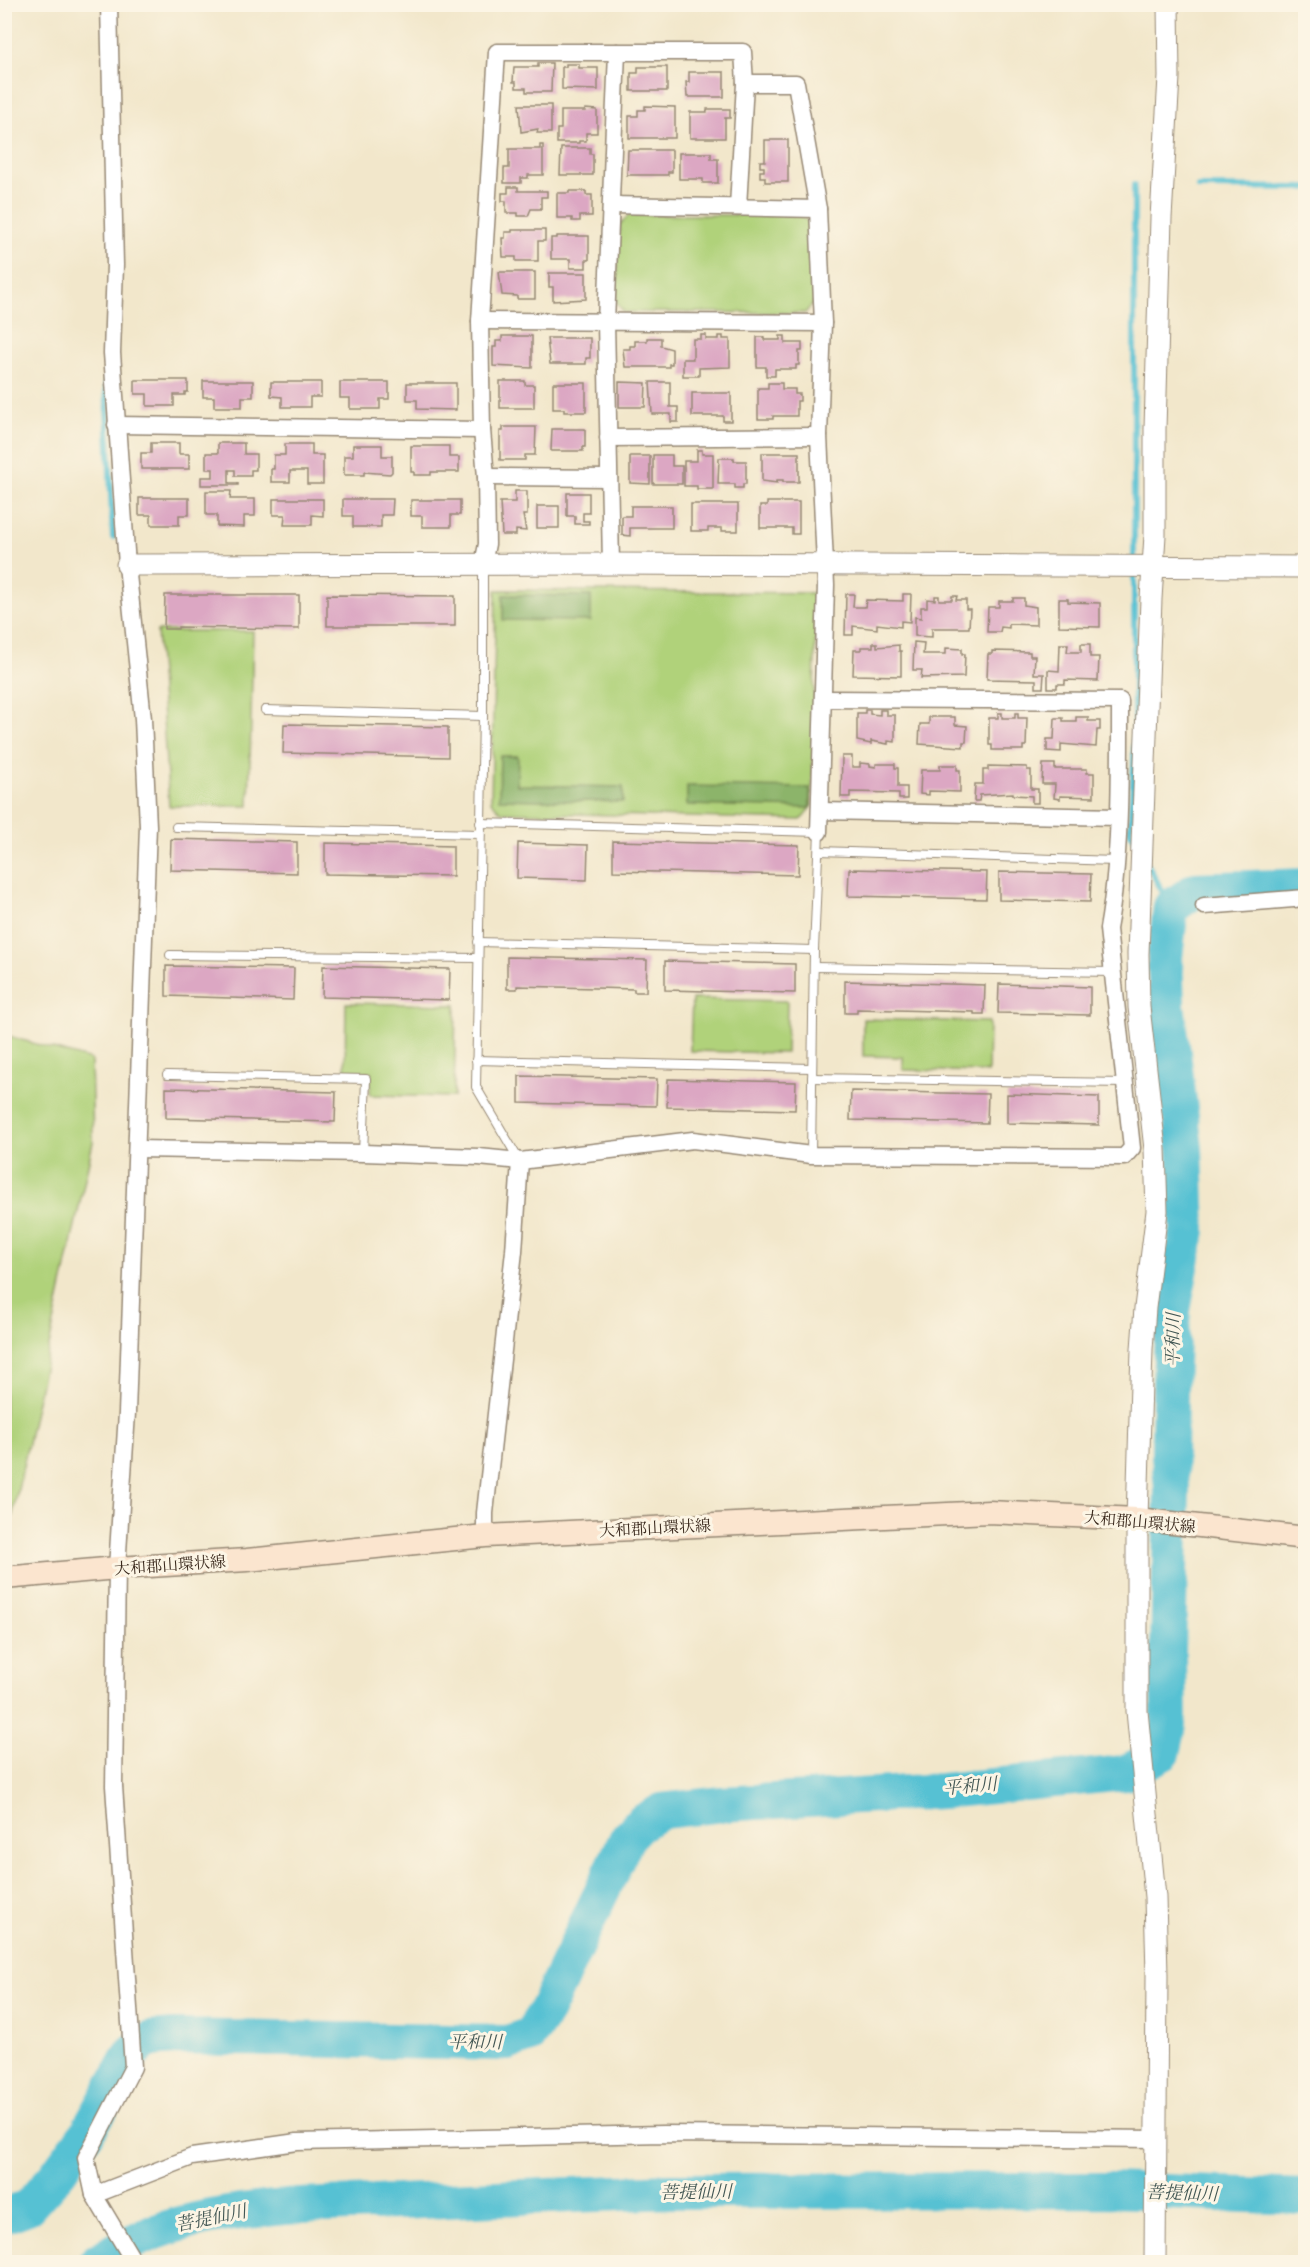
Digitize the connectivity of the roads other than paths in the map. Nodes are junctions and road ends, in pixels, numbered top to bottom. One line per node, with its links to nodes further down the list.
1 (109, 4): 11 (street)
2 (1168, 4): 22 (street)
3 (617, 52): 4 (street); 5 (street); 8 (street)
4 (745, 83): 6 (street); 7 (street)
5 (611, 205): 6 (street); 9 (street)
6 (738, 207): 7 (street)
7 (818, 209): 10 (street)
8 (480, 321): 9 (street); 12 (street)
9 (606, 322): 10 (street); 14 (street)
10 (823, 323): 13 (street)
11 (116, 425): 12 (street); 19 (street)
12 (482, 430): 15 (street)
13 (819, 436): 14 (street); 20 (street)
14 (608, 438): 16 (street)
15 (486, 477): 16 (street); 17 (street)
16 (609, 478): 18 (street)
17 (483, 564): 18 (street); 19 (street); 25 (lane)
18 (612, 564): 20 (street)
19 (127, 565): 47 (street)
20 (826, 566): 22 (street); 23 (street)
21 (1305, 567): 22 (street)
22 (1152, 568): 51 (street)
23 (824, 699): 26 (street); 27 (street)
24 (265, 710): 25 (lane)
25 (483, 716): 28 (lane)
26 (821, 811): 27 (street); 30 (street)
27 (1118, 817): 33 (street)
28 (480, 823): 30 (lane); 31 (lane)
29 (176, 827): 31 (lane)
30 (819, 832): 32 (lane)
31 (480, 834): 36 (lane)
32 (820, 851): 33 (lane); 37 (lane)
33 (1115, 861): 41 (street)
34 (1305, 898): 35 (street)
35 (1204, 906)
36 (478, 942): 37 (lane); 39 (lane)
37 (814, 950): 40 (lane)
38 (170, 955): 39 (lane)
39 (478, 958): 42 (lane)
40 (814, 967): 41 (lane); 43 (lane)
41 (1112, 972): 46 (street)
42 (476, 1060): 43 (lane); 50 (lane)
43 (812, 1068): 45 (lane)
44 (167, 1075): 48 (lane)
45 (812, 1078): 46 (lane); 49 (lane)
46 (1125, 1083): 49 (street)
47 (138, 1149): 48 (street); 54 (street)
48 (363, 1153): 50 (street)
49 (811, 1155): 50 (street)
50 (520, 1161): 52 (street)
51 (1137, 1519): 52 (main road, 大和郡山環状線); 53 (main road, 大和郡山環状線); 56 (street)
52 (485, 1536): 54 (main road, 大和郡山環状線)
53 (1305, 1538)
54 (117, 1568): 55 (main road, 大和郡山環状線); 57 (street)
55 (4, 1578)
56 (1156, 2143): 57 (street); 59 (street)
57 (94, 2195): 58 (street)
58 (134, 2262)
59 (1155, 2262)

